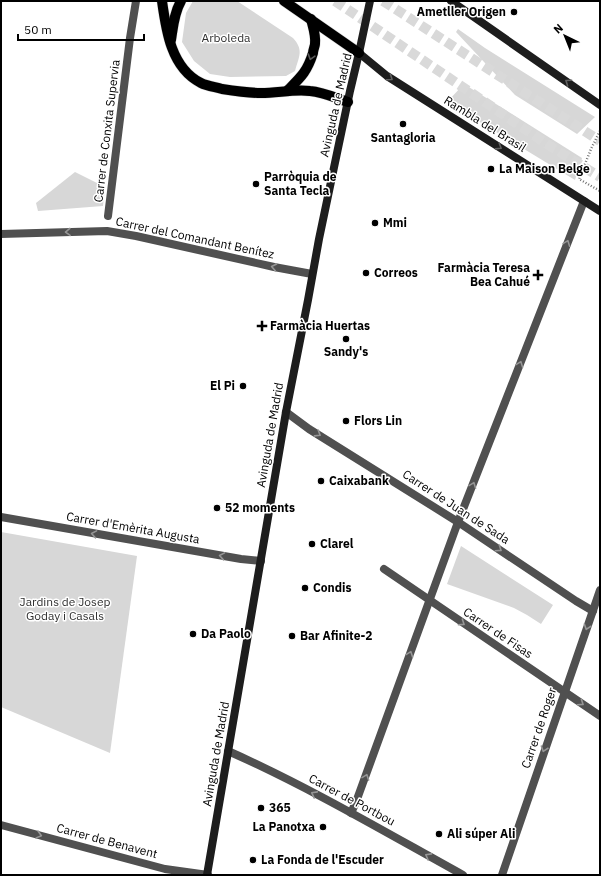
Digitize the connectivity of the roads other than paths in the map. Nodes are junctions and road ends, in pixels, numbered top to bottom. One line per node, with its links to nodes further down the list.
1 (136, 1): 15 (street, Carrer de Conxita Supervia)
2 (162, 1): 8 (main road)
3 (180, 1): 8 (main road)
4 (284, 1): 7 (main road)
5 (370, 1): 9 (main road, Avinguda de Madrid)
6 (451, 1): 12 (main road, one-way to 6)
7 (311, 19): 9 (main road); 10 (main road, one-way to 10)
8 (170, 44): 10 (main road)
9 (359, 53): 11 (main road, Avinguda de Madrid); 13 (main road, Rambla del Brasil, one-way to 13)
10 (287, 90): 11 (main road)
11 (348, 102): 17 (main road, Avinguda de Madrid)
12 (600, 105)
13 (584, 201): 14 (main road, Rambla del Brasil); 20 (street, one-way to 13)
14 (600, 211)
15 (108, 216)
16 (1, 234): 17 (street, Carrer del Comandant Benítez, one-way to 16)
17 (312, 274): 18 (main road, Avinguda de Madrid)
18 (286, 412): 20 (street, Carrer de Juan de Sada, one-way to 20); 21 (main road, Avinguda de Madrid)
19 (1, 517): 21 (street, Carrer d'Emèrita Augusta, one-way to 19)
20 (458, 522): 24 (street); 25 (street, Carrer de Juan de Sada, one-way to 25)
21 (261, 561): 28 (main road, Avinguda de Madrid)
22 (384, 569): 24 (street, Carrer de Fisas)
23 (600, 590): 25 (street, Carrer de Roger)
24 (429, 601): 26 (street, Carrer de Fisas, one-way to 26); 29 (street, one-way to 24)
25 (593, 611): 26 (street, Carrer de Roger, one-way to 26)
26 (564, 691): 27 (street, Carrer de Fisas, one-way to 27); 33 (street, Carrer de Roger, one-way to 33)
27 (600, 716)
28 (228, 751): 29 (street, Carrer de Portbou, one-way to 28); 31 (main road, Avinguda de Madrid)
29 (351, 812): 32 (street, Carrer de Portbou, one-way to 29)
30 (1, 825): 31 (street, Carrer de Benavent, one-way to 31)
31 (208, 875)
32 (462, 875)
33 (502, 875)

